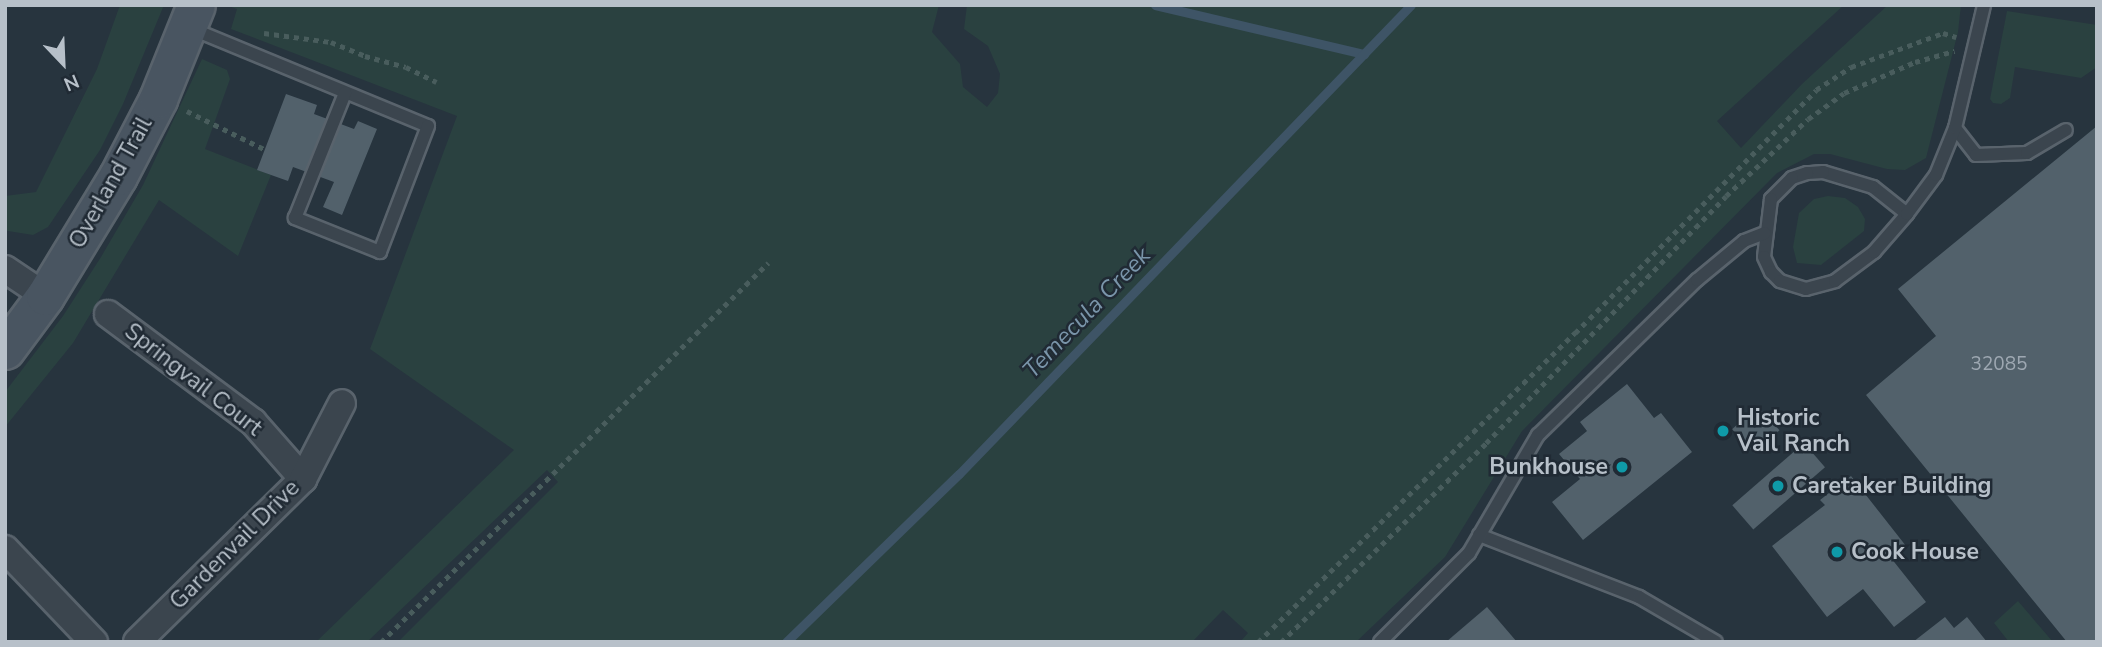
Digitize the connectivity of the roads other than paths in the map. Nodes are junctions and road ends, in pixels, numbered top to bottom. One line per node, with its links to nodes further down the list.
1 (1984, 5): 4 (lane)
2 (192, 16): 3 (lane); 9 (street, Overland Trail)
3 (345, 93): 3 (lane)
4 (1955, 128): 5 (lane); 6 (lane)
5 (2066, 130)
6 (1907, 214): 7 (lane); 7 (lane)
7 (1765, 233): 14 (lane)
8 (5, 269): 9 (street)
9 (45, 296): 11 (street, Overland Trail)
10 (108, 314): 13 (street, Springvail Court)
11 (5, 349)
12 (342, 403): 13 (street, Gardenvail Drive)
13 (303, 480): 17 (street, Gardenvail Drive)
14 (1479, 535): 18 (lane); 19 (lane)
15 (5, 550): 16 (street)
16 (94, 642)
17 (137, 642)
18 (1380, 642)
19 (1716, 642)

